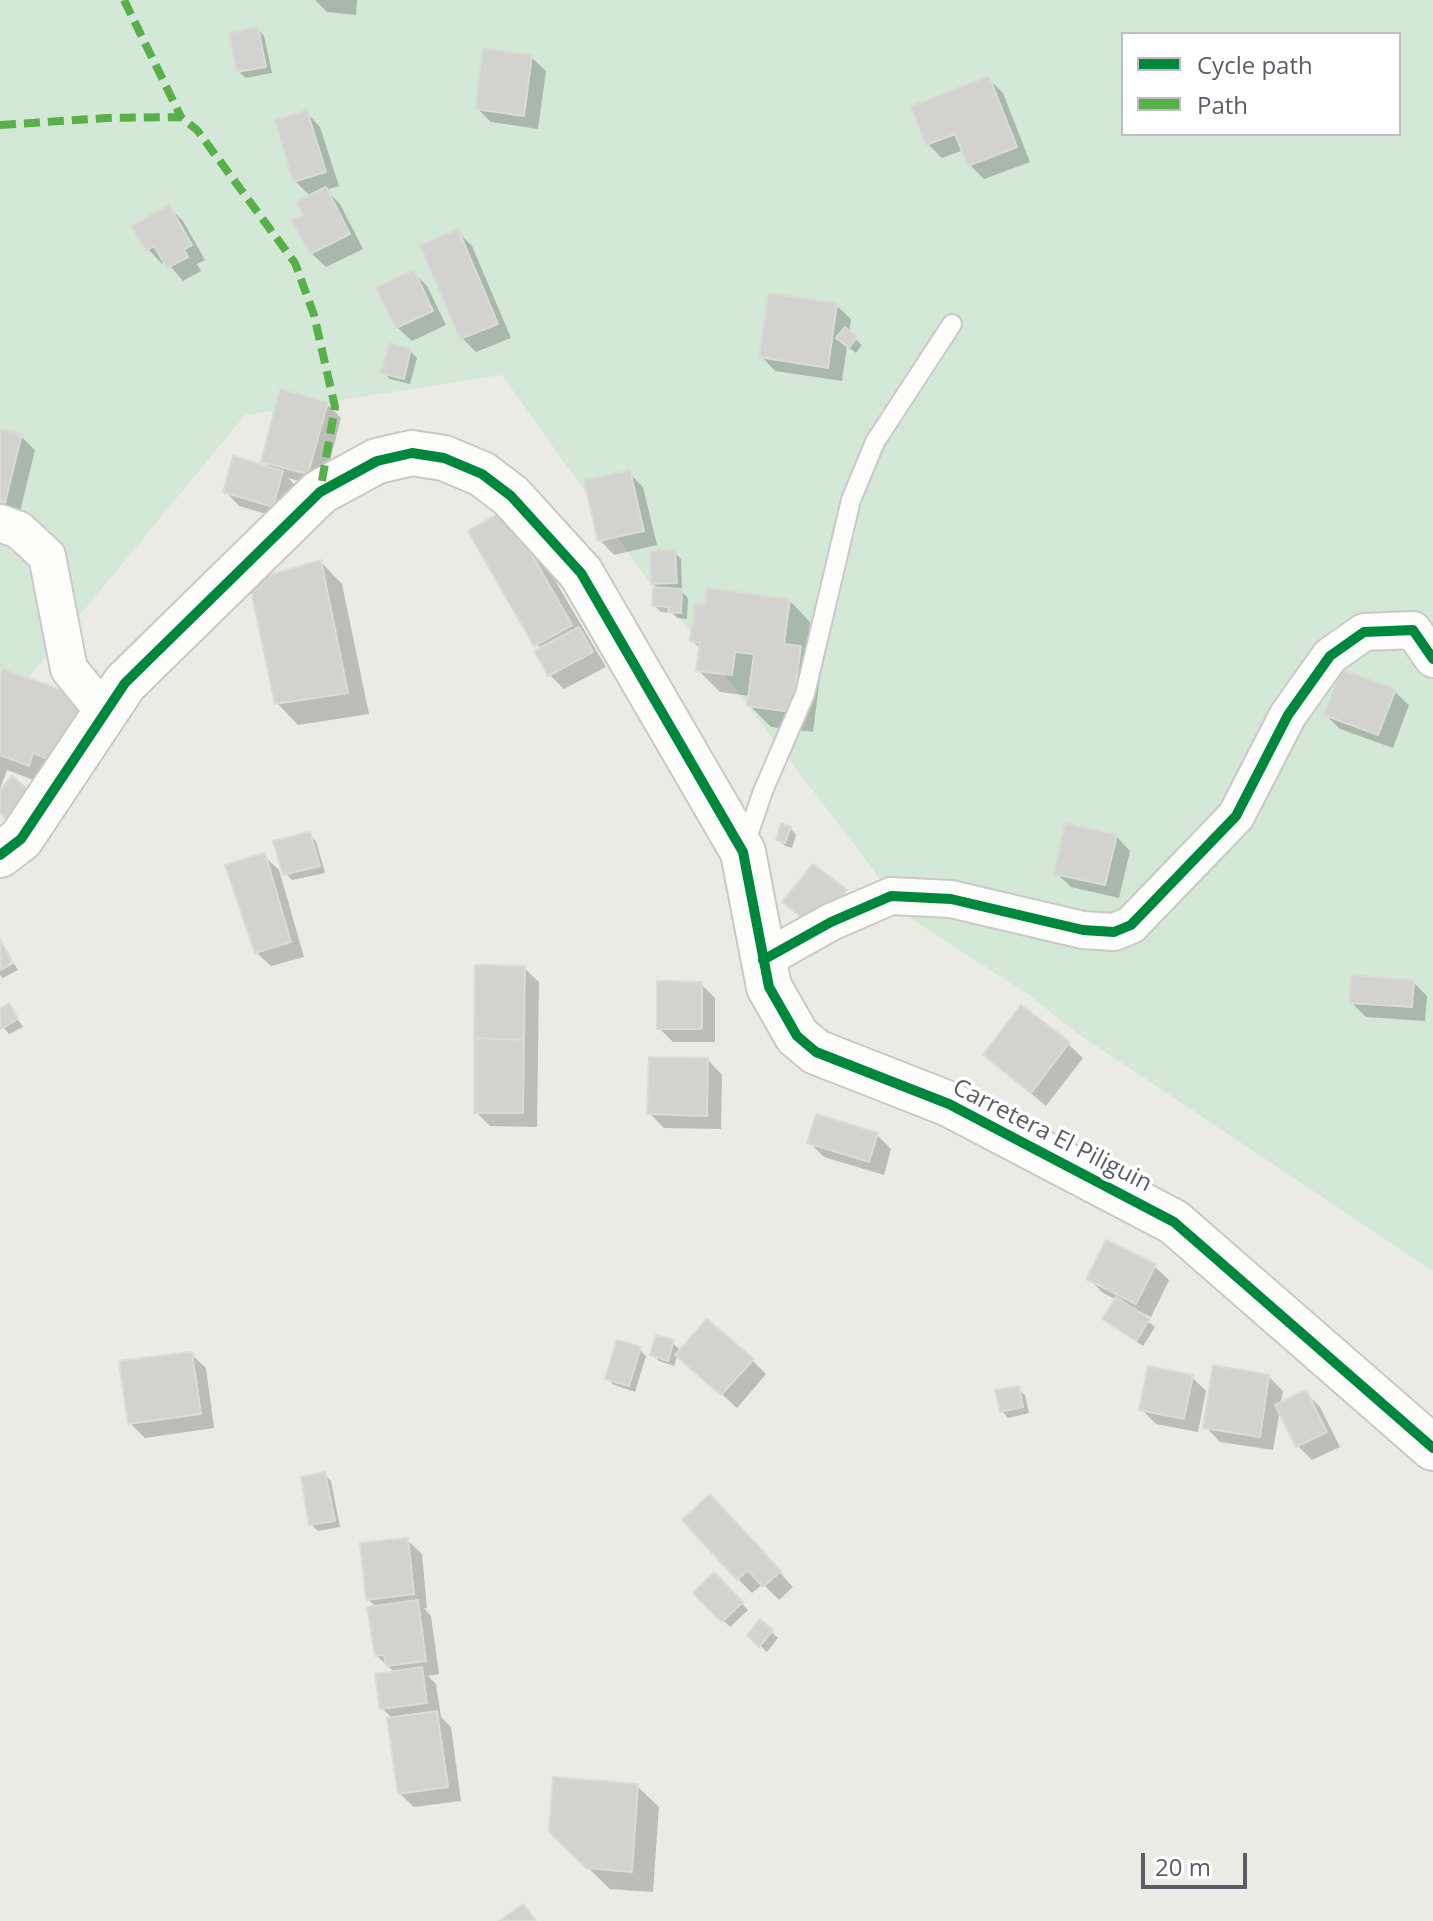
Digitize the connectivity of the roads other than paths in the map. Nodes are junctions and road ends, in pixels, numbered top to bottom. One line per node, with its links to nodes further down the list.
1 (952, 324): 5 (lane)
2 (0, 523): 4 (street)
3 (1433, 659): 7 (street)
4 (105, 713): 5 (street, Carretera El Piliguin); 6 (street, Carretera El Piliguin)
5 (743, 852): 7 (street, Carretera El Piliguin)
6 (0, 855)
7 (763, 960): 8 (street, Carretera El Piliguin)
8 (1433, 1448)

